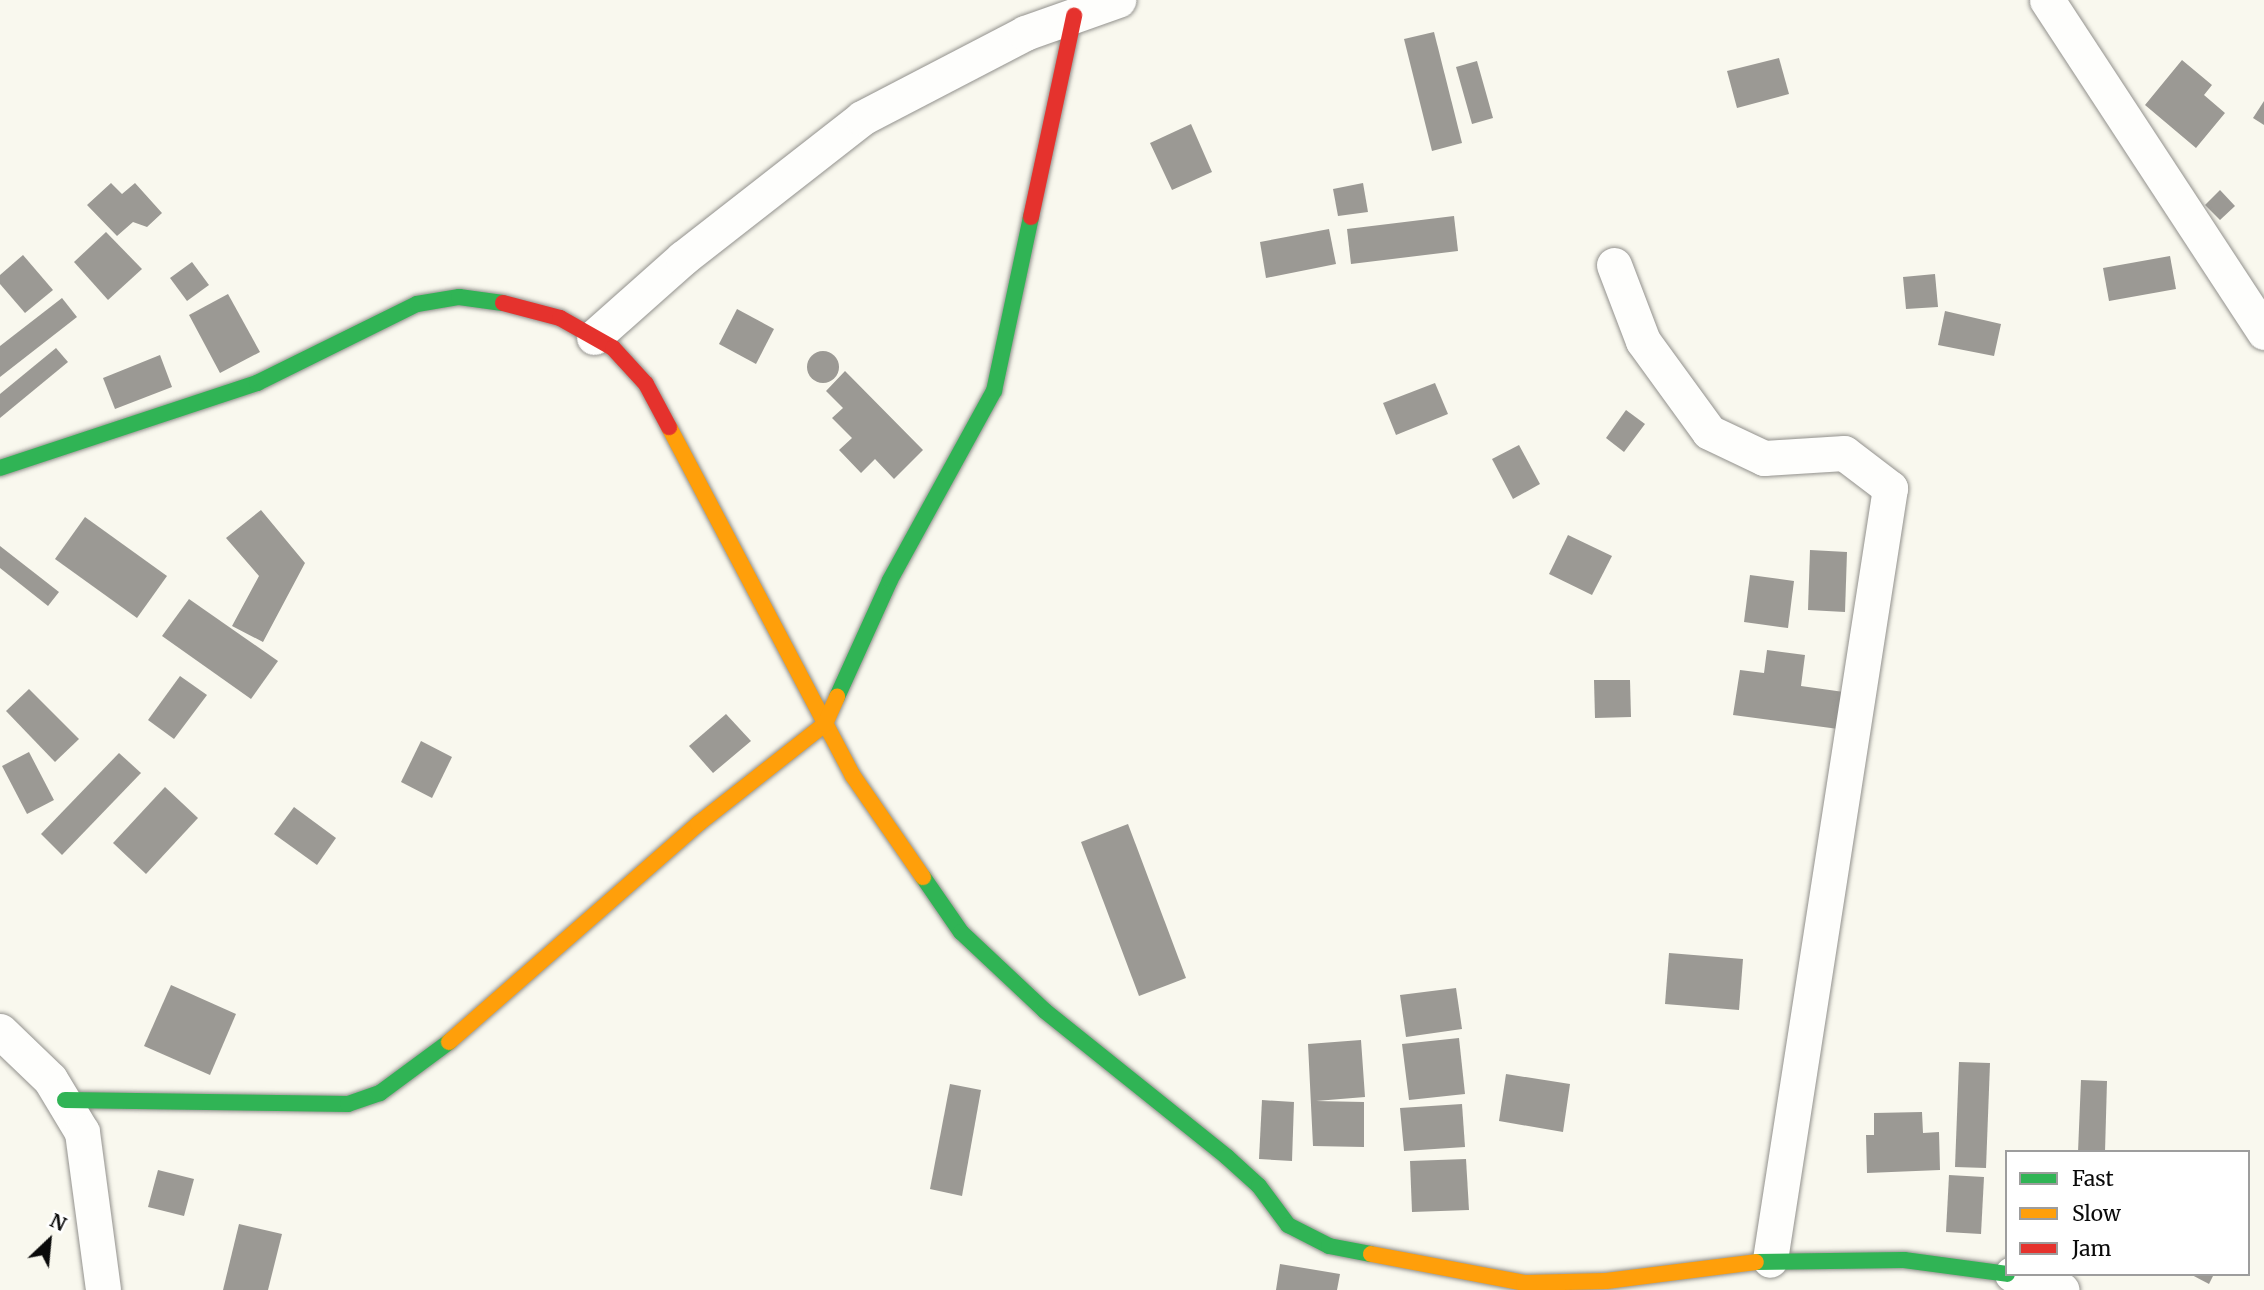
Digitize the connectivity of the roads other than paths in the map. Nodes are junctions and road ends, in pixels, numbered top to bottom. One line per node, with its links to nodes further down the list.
1 (1118, 0): 3 (street)
2 (2047, 0): 5 (street)
3 (1074, 16): 6 (street); 8 (street)
4 (1614, 265): 11 (street)
5 (2264, 332)
6 (594, 337): 7 (street); 8 (street)
7 (0, 468)
8 (825, 724): 10 (street); 15 (street)
9 (0, 1031): 10 (street)
10 (65, 1100): 16 (street)
11 (1770, 1260): 14 (street); 15 (street)
12 (2005, 1273): 14 (street)
13 (2018, 1276): 17 (street)
14 (1951, 1278)
15 (1523, 1286)
16 (103, 1290)
17 (2062, 1290)

